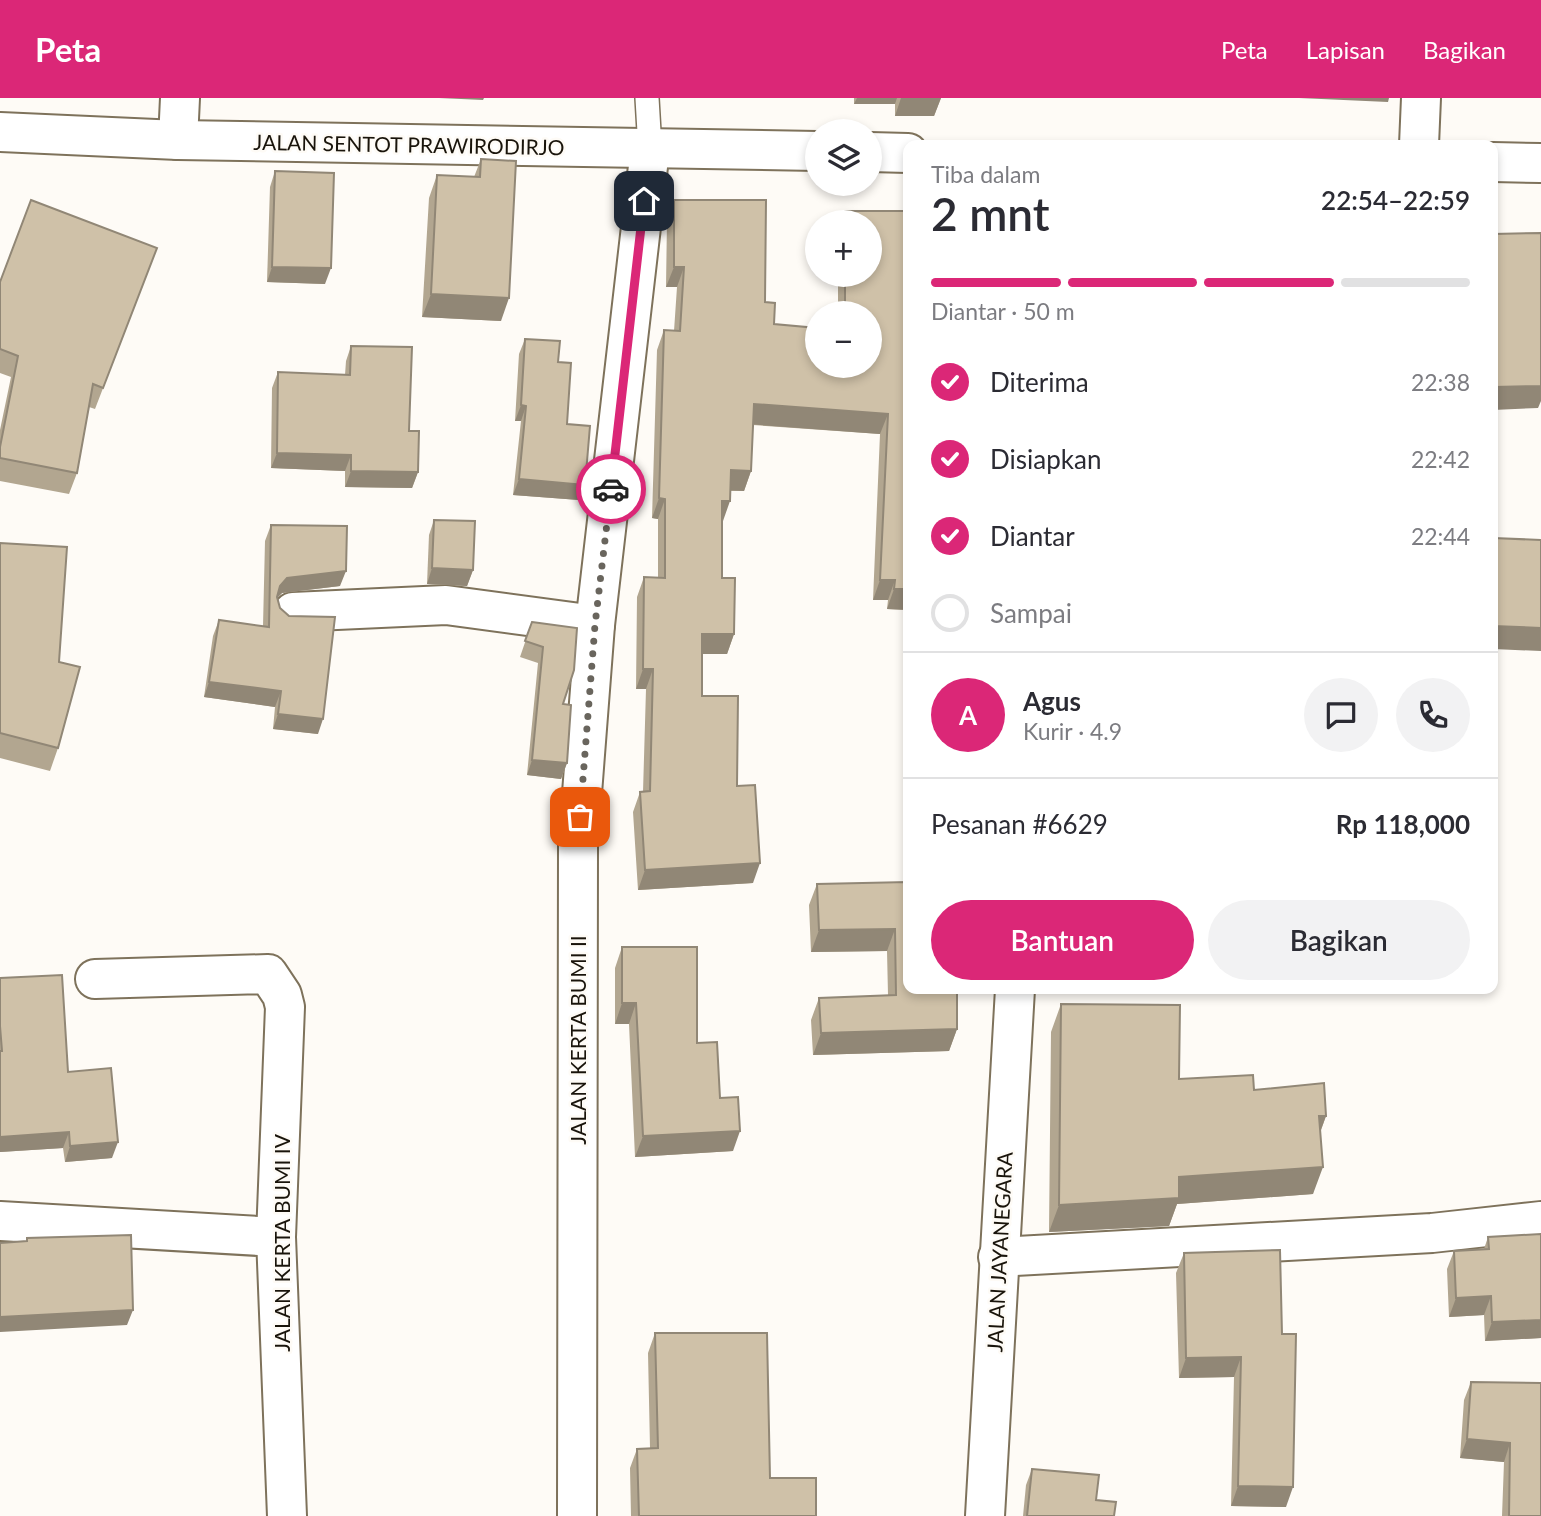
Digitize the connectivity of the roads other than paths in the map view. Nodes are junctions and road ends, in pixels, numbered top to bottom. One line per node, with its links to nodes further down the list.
1 (180, 98): 5 (street)
2 (647, 98): 7 (lane)
3 (1421, 98): 6 (street)
4 (1, 135): 5 (street, JALAN SENTOT PRAWIRODIRJO)
5 (178, 140): 7 (street, JALAN SENTOT PRAWIRODIRJO)
6 (1419, 140)
7 (650, 149): 8 (street, JALAN SENTOT PRAWIRODIRJO); 14 (street, JALAN KERTA BUMI II)
8 (805, 151)
9 (882, 152): 10 (street)
10 (903, 153)
11 (1498, 162): 12 (street)
12 (1541, 163)
13 (293, 612): 14 (street)
14 (595, 625): 22 (street, JALAN KERTA BUMI II)
15 (95, 979): 19 (street, JALAN KERTA BUMI IV)
16 (1015, 994): 20 (street, JALAN JAYANEGARA)
17 (0, 1221): 19 (street)
18 (1541, 1221): 20 (street)
19 (276, 1237): 21 (street, JALAN KERTA BUMI IV)
20 (998, 1257): 23 (street, JALAN JAYANEGARA)
21 (286, 1516)
22 (577, 1516)
23 (985, 1516)

